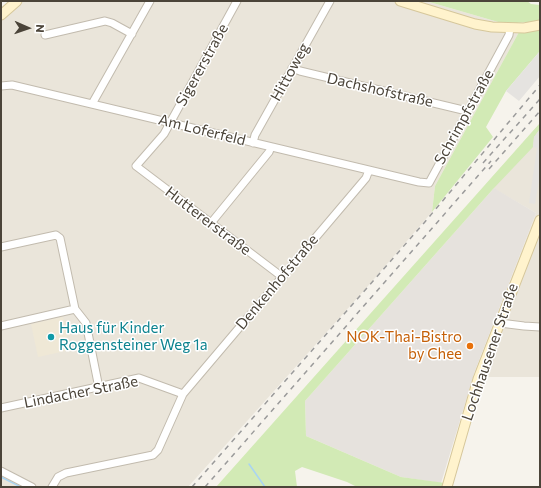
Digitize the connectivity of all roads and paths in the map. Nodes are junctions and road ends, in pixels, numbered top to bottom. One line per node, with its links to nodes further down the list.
1 (18, 1): 6 (main road)
2 (150, 1): 9 (street)
3 (237, 1): 15 (street, Sigererstraße)
4 (330, 1): 11 (street, Hittoweg)
5 (400, 1): 8 (main road)
6 (1, 15)
7 (540, 26): 8 (main road)
8 (510, 28): 14 (street, Schrimpfstraße)
9 (132, 34): 10 (street); 13 (street)
10 (45, 35)
11 (292, 68): 14 (street, Dachshofstraße); 16 (street, Hittoweg)
12 (1, 86): 13 (street, Am Loferfeld)
13 (92, 104): 15 (street, Am Loferfeld)
14 (467, 111): 20 (street, Schrimpfstraße)
15 (170, 122): 16 (street, Am Loferfeld); 18 (street, Sigererstraße)
16 (253, 143): 17 (street, Am Loferfeld)
17 (271, 147): 19 (street, Am Loferfeld); 22 (street)
18 (136, 166): 22 (street, Huttererstraße)
19 (369, 170): 20 (street, Am Loferfeld); 24 (street, Denkenhofstraße)
20 (403, 178)
21 (540, 220): 26 (main road, Lochhausener Straße)
22 (211, 223): 24 (street, Huttererstraße)
23 (1, 247): 25 (street)
24 (281, 276): 30 (street, Denkenhofstraße)
25 (75, 309): 27 (street); 29 (street)
26 (500, 323): 28 (street); 35 (main road, Lochhausener Straße)
27 (1, 326)
28 (540, 326)
29 (99, 388): 30 (street, Lindacher Straße); 31 (street, Lindacher Straße)
30 (183, 394): 34 (street, Denkenhofstraße)
31 (1, 408)
32 (1, 471): 33 (street)
33 (32, 487)
34 (52, 487)
35 (447, 487)

